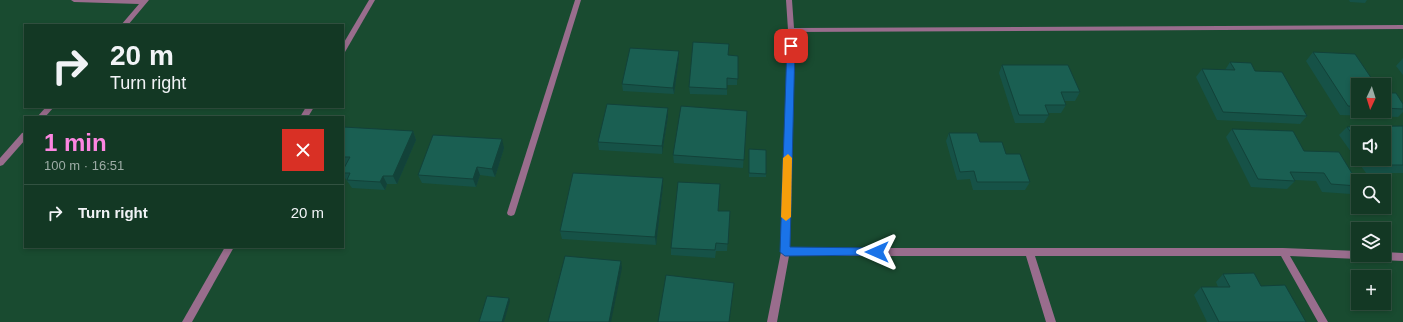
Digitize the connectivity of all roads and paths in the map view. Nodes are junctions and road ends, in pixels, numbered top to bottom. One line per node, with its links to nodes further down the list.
1 (74, 0): 5 (street)
2 (372, 0): 9 (street)
3 (578, 0): 14 (street)
4 (789, 0): 8 (street)
5 (145, 1): 6 (street)
6 (125, 24)
7 (1403, 27): 8 (street)
8 (791, 30): 16 (street)
9 (344, 48)
10 (49, 108): 11 (street)
11 (43, 116)
12 (24, 136): 13 (street)
13 (0, 163)
14 (511, 213)
15 (229, 248): 20 (street)
16 (785, 252): 17 (street); 21 (street)
17 (1029, 252): 18 (street); 22 (street)
18 (1283, 252): 19 (street); 23 (street)
19 (1403, 257)
20 (187, 322)
21 (772, 322)
22 (1051, 322)
23 (1323, 322)

